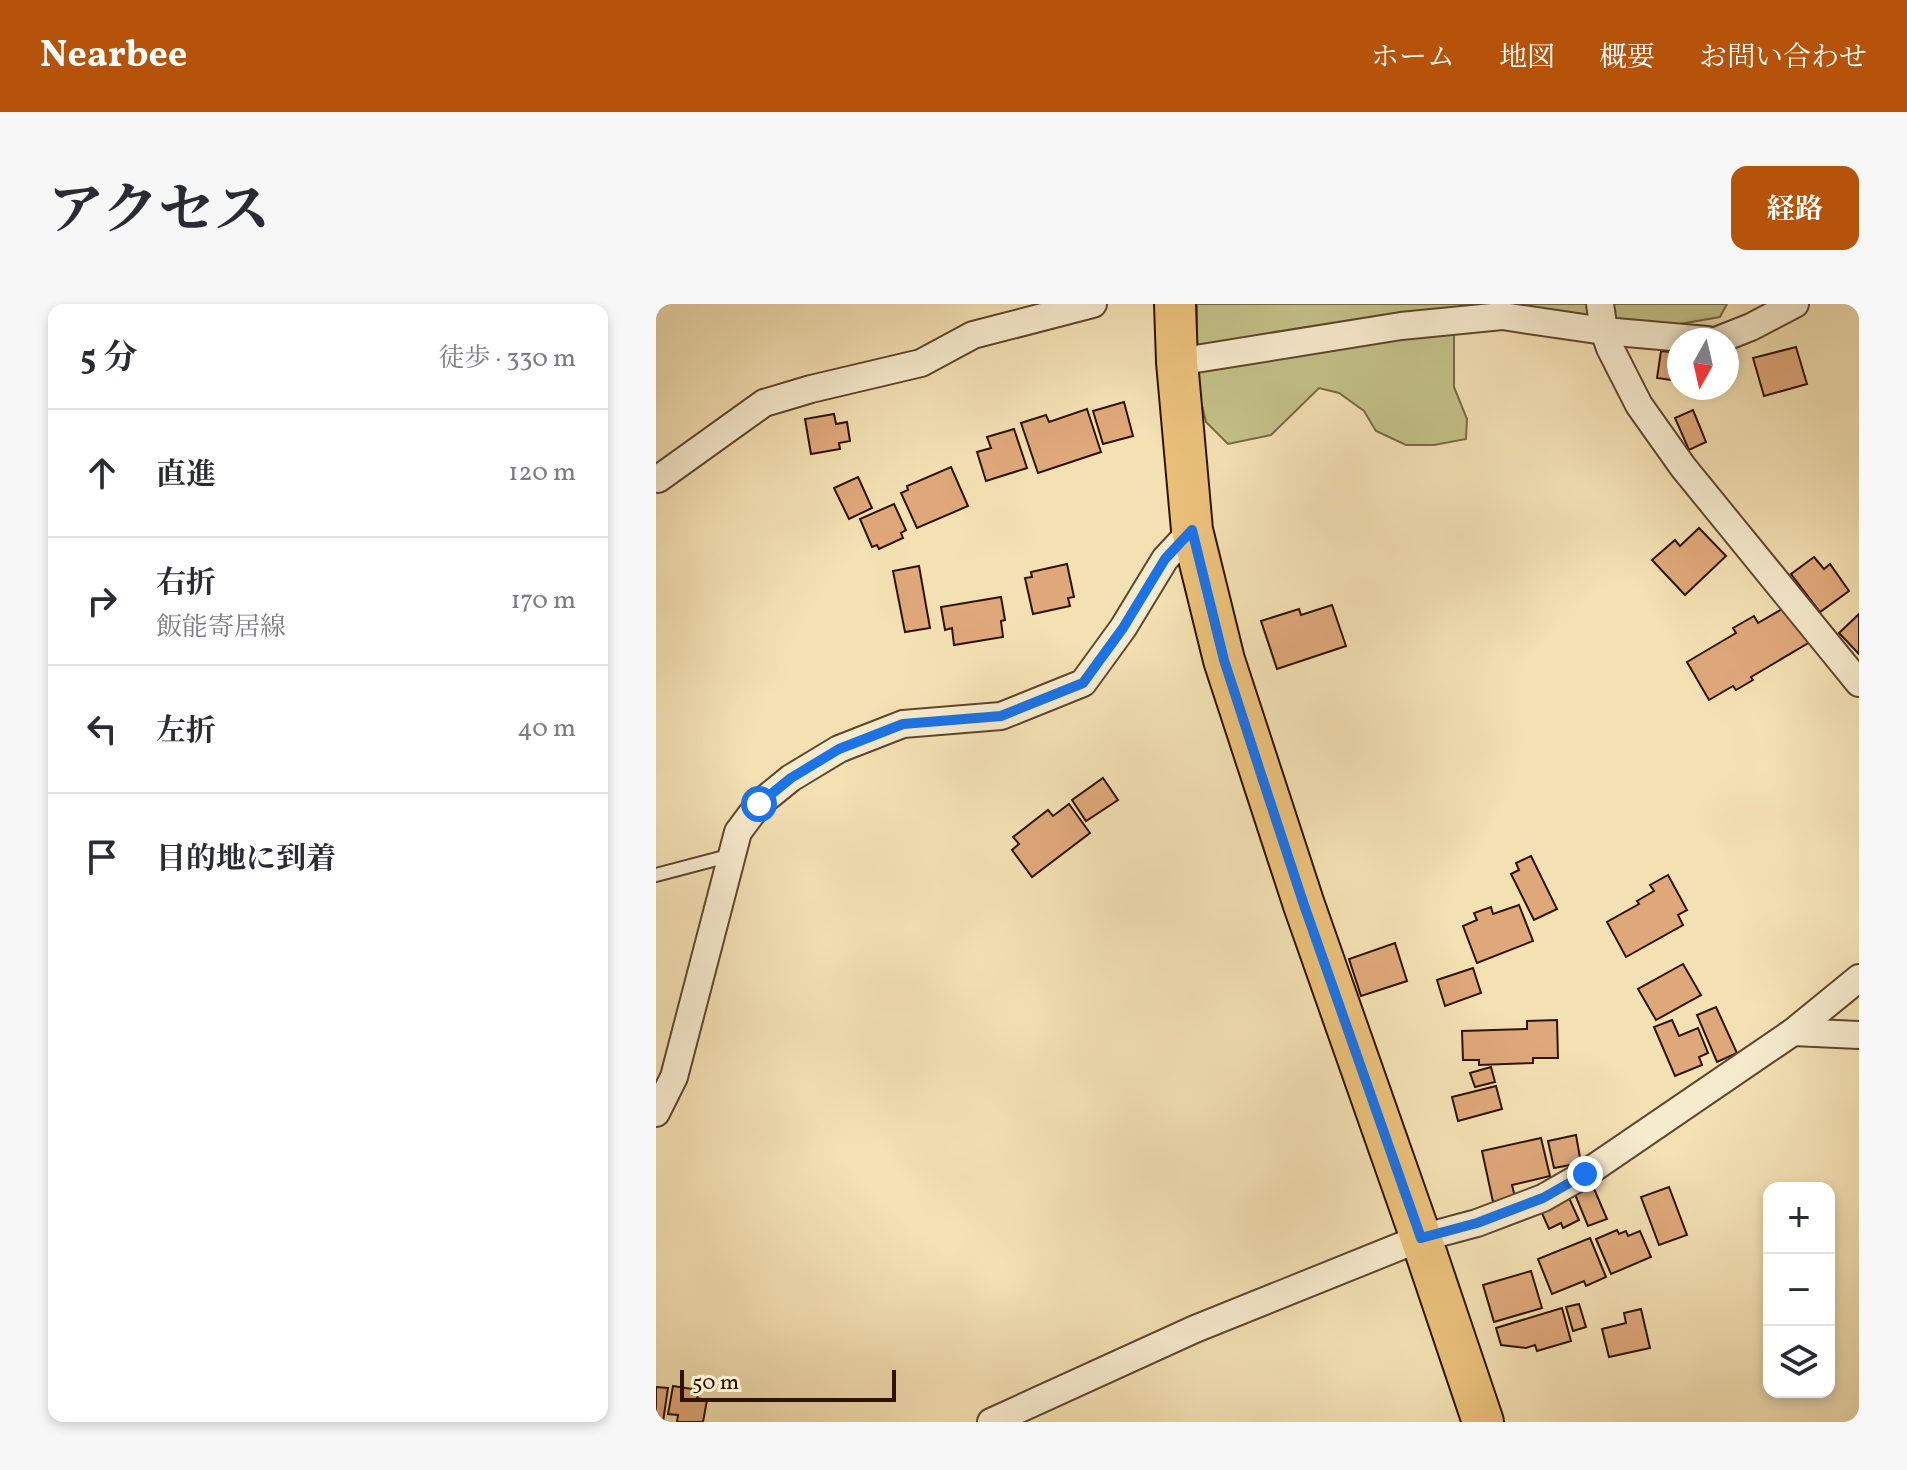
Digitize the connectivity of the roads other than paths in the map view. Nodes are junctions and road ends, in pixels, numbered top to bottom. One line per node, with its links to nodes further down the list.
1 (1093, 304): 9 (street)
2 (1175, 304): 8 (main road)
3 (1600, 304): 5 (street)
4 (1795, 304): 6 (street)
5 (1604, 331): 7 (street); 8 (street); 11 (street)
6 (1739, 332)
7 (1667, 337)
8 (1177, 362): 10 (main road)
9 (658, 479)
10 (1192, 530): 12 (street); 18 (main road)
11 (1859, 683)
12 (732, 855): 13 (lane); 17 (street)
13 (656, 875)
14 (1859, 978): 15 (street)
15 (1793, 1032): 16 (street); 18 (street)
16 (1859, 1035)
17 (656, 1113)
18 (1421, 1238): 19 (street); 20 (main road)
19 (991, 1422)
20 (1483, 1422)

